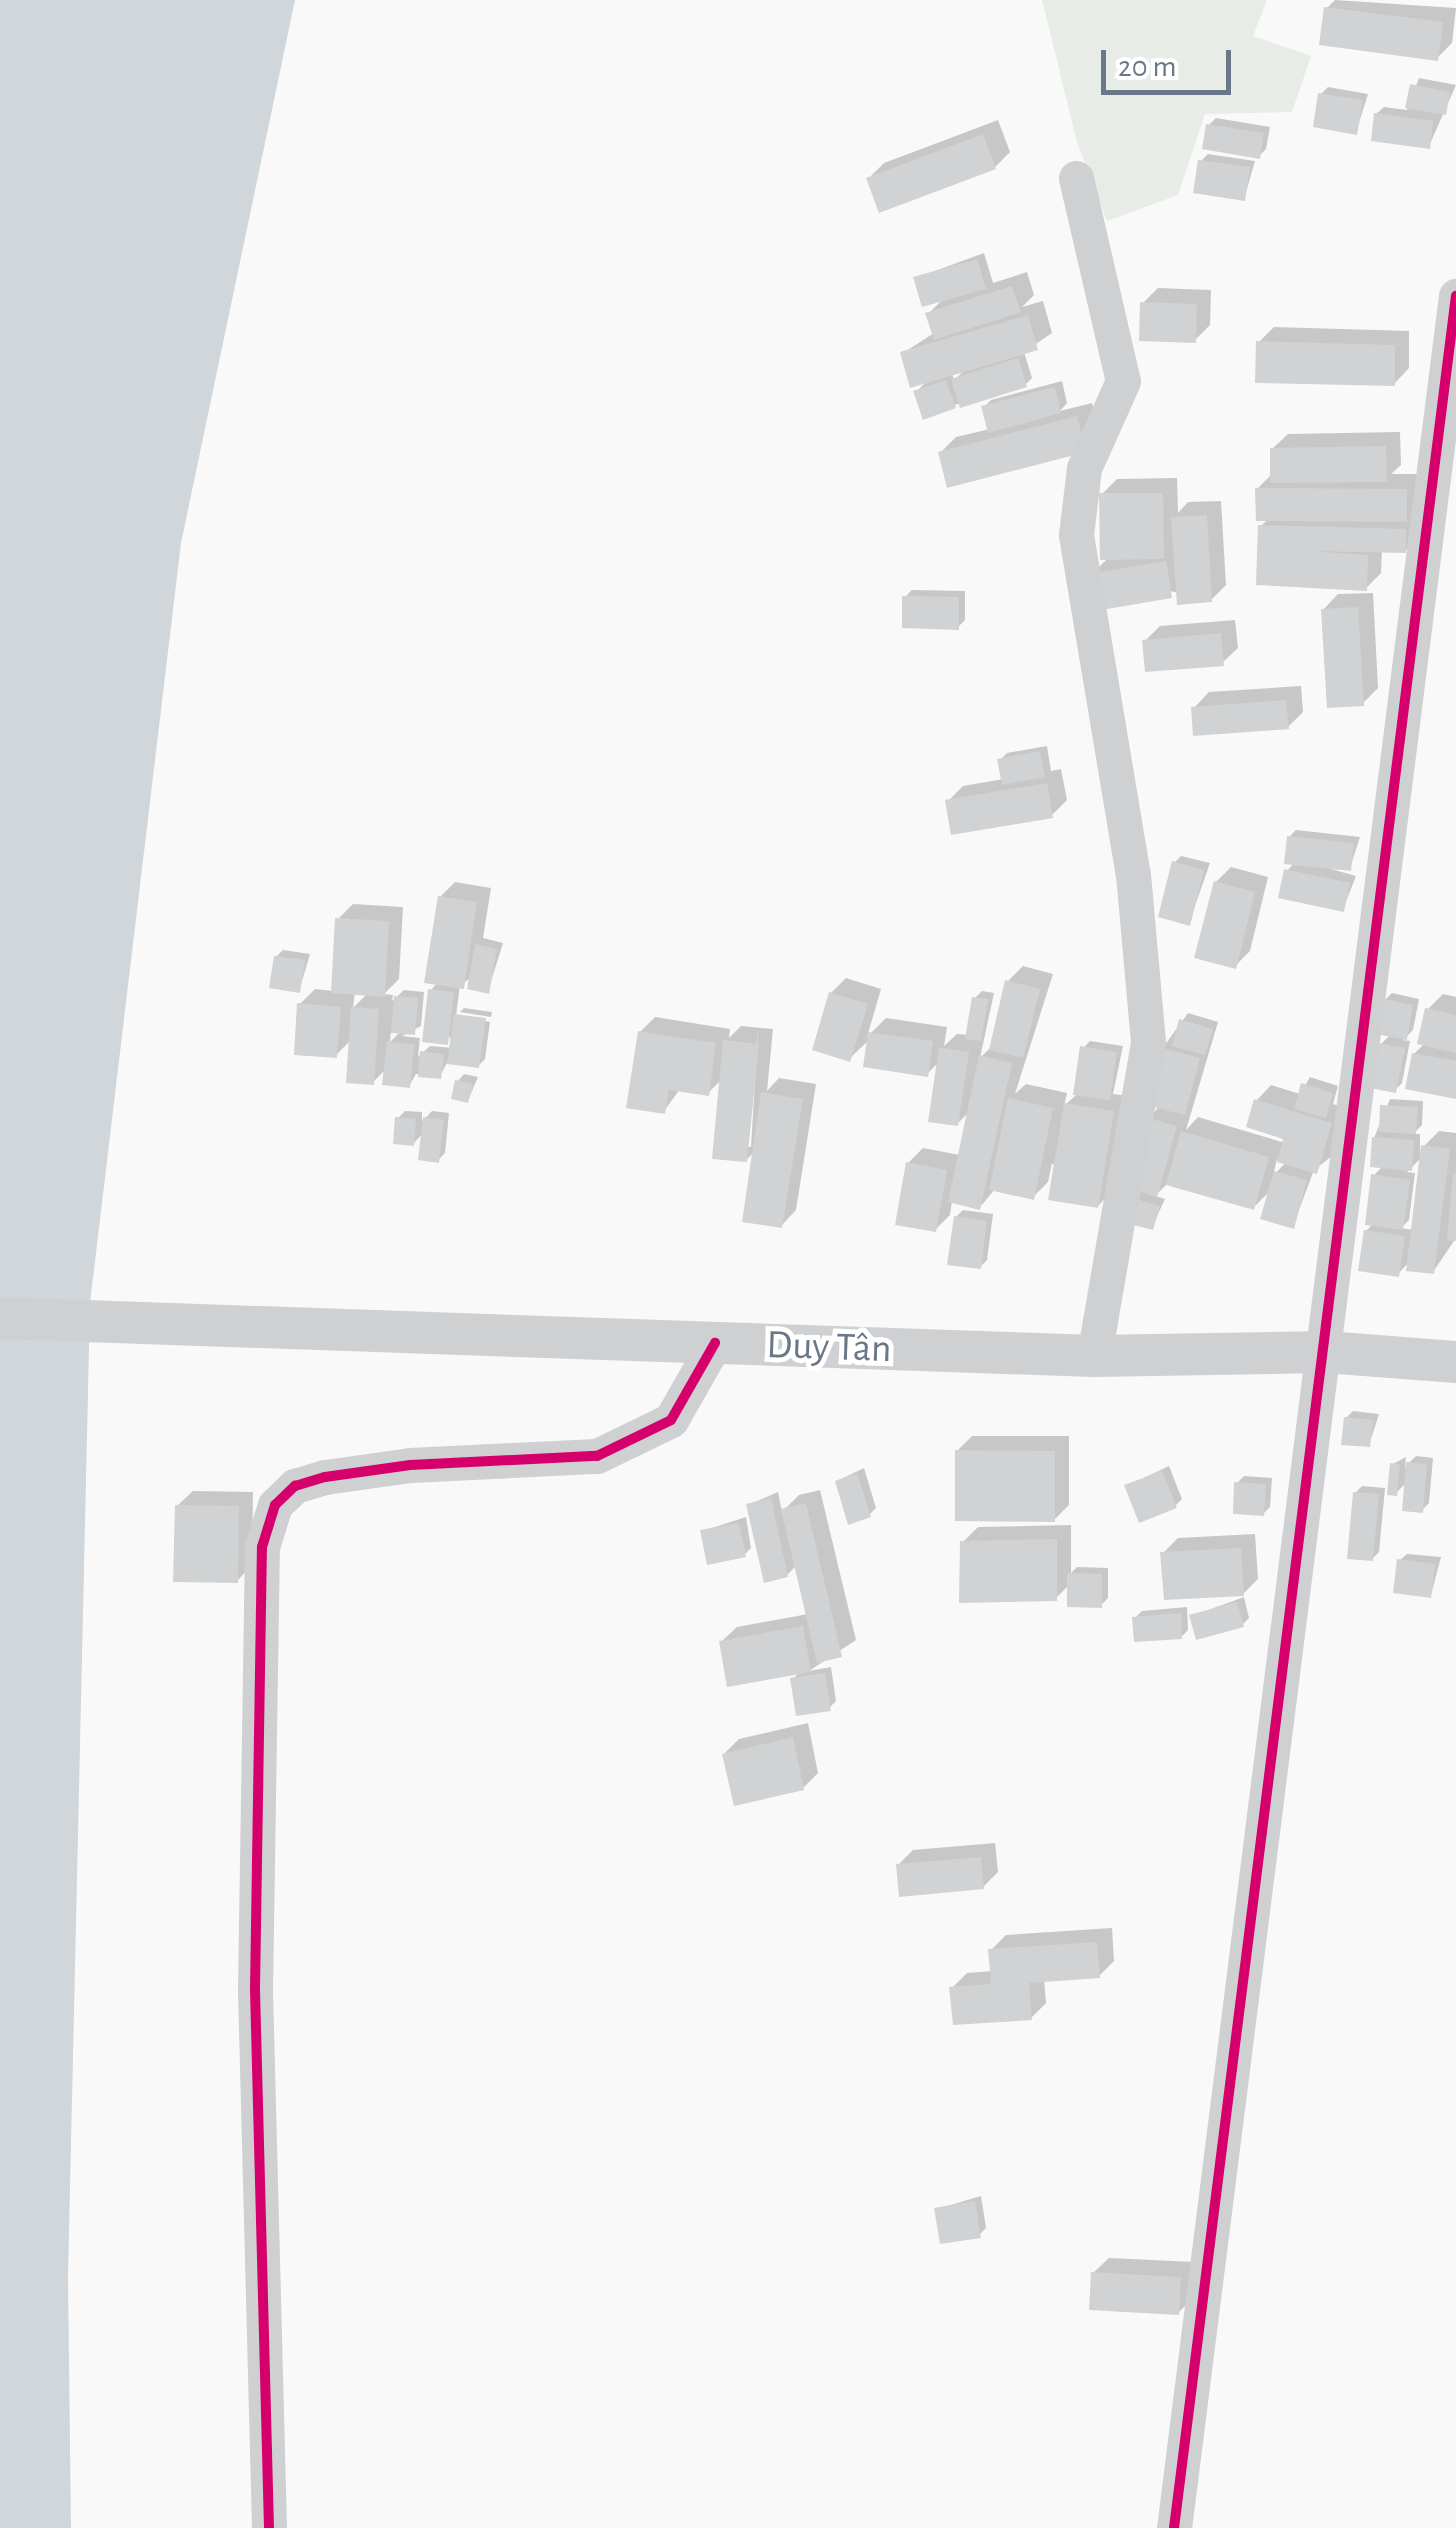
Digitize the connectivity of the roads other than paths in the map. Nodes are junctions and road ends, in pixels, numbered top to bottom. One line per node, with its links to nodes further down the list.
1 (1076, 178): 6 (street)
2 (1456, 296): 5 (street)
3 (0, 1318): 4 (street, Duy Tân)
4 (716, 1343): 6 (street, Duy Tân); 8 (street)
5 (1326, 1352): 6 (street, Duy Tân); 7 (street, Duy Tân); 9 (street)
6 (1094, 1356)
7 (1456, 1362)
8 (269, 2528)
9 (1174, 2528)

